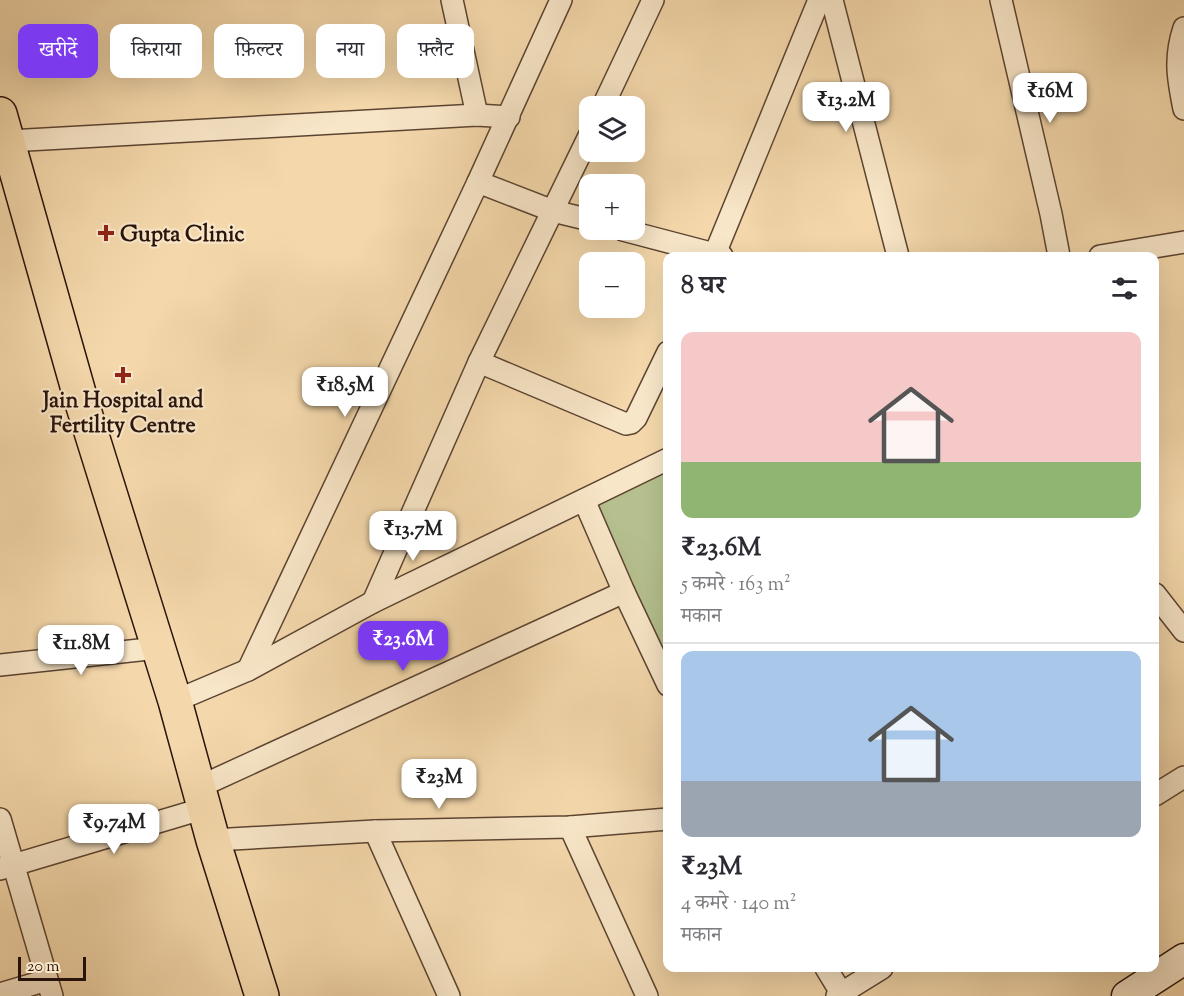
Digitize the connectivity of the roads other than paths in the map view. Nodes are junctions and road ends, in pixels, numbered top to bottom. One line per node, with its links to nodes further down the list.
1 (452, 0): 10 (street)
2 (561, 0): 11 (street)
3 (653, 0): 8 (street)
4 (819, 0): 20 (street)
5 (832, 0): 21 (street)
6 (1001, 0): 22 (street)
7 (1184, 27): 9 (street)
8 (608, 96)
9 (1184, 109)
10 (477, 115): 11 (street); 12 (street)
11 (509, 117): 14 (street)
12 (2, 122): 32 (highway)
13 (579, 157): 15 (street)
14 (478, 182): 15 (street); 34 (street)
15 (553, 210): 16 (street); 24 (street)
16 (579, 217)
17 (645, 236): 19 (street)
18 (1184, 242): 23 (street)
19 (703, 252)
20 (719, 252)
21 (897, 252)
22 (1058, 252)
23 (1124, 252)
24 (479, 362): 25 (street); 30 (street)
25 (663, 362)
26 (663, 461): 27 (street)
27 (584, 500): 28 (street); 30 (street)
28 (624, 592): 35 (street); 39 (street)
29 (1159, 599): 31 (street)
30 (373, 602): 34 (street)
31 (1184, 631)
32 (158, 648): 33 (street); 36 (highway)
33 (0, 665)
34 (248, 670): 36 (street)
35 (663, 675)
36 (175, 701): 39 (highway)
37 (1184, 777): 38 (street)
38 (1159, 793)
39 (202, 798): 44 (highway); 45 (street)
40 (0, 819): 45 (street)
41 (663, 819): 42 (street)
42 (570, 827): 43 (street); 54 (street)
43 (375, 831): 44 (street); 53 (street)
44 (213, 840): 52 (highway)
45 (6, 867): 49 (street)
46 (1184, 959): 55 (main road)
47 (828, 972): 51 (street)
48 (876, 972): 51 (street)
49 (49, 988): 50 (street)
50 (0, 994)
51 (841, 995)
52 (262, 996)
53 (449, 996)
54 (647, 996)
55 (1127, 996)

